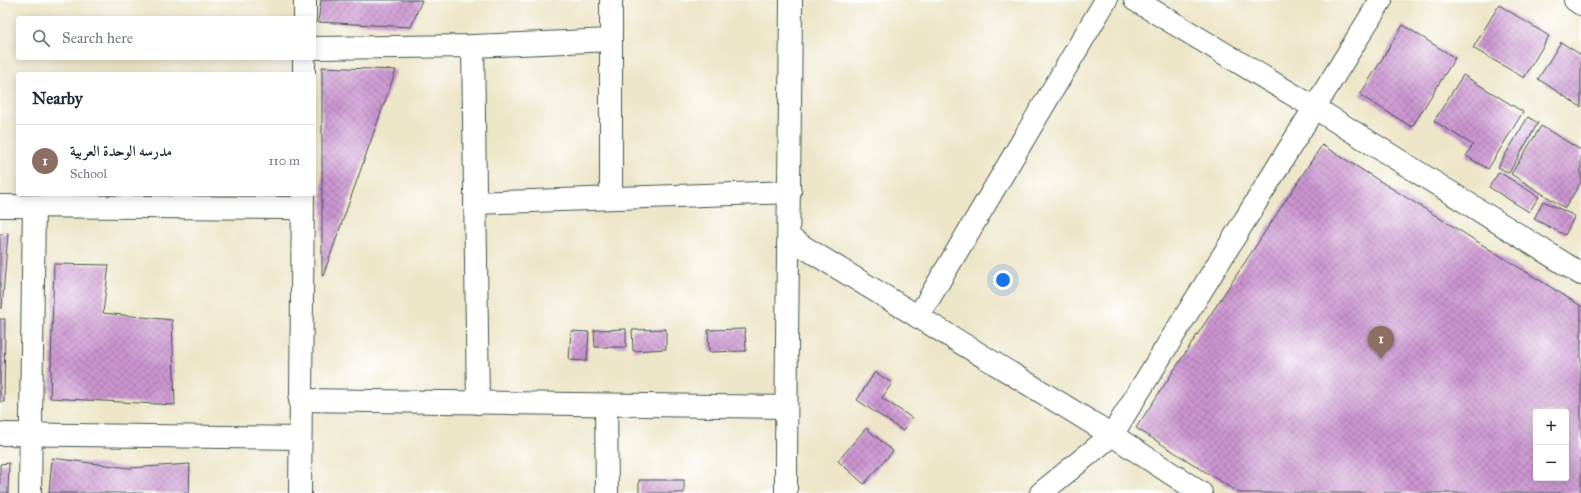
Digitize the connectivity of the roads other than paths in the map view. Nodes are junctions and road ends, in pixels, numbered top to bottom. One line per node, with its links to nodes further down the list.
1 (305, 0): 9 (street)
2 (610, 0): 10 (street)
3 (791, 0): 16 (street)
4 (1106, 0): 24 (street)
5 (1136, 0): 15 (street)
6 (1382, 0): 15 (street)
7 (1576, 0): 8 (street)
8 (1581, 4)
9 (305, 16)
10 (611, 40): 11 (street); 17 (street)
11 (473, 46): 12 (street); 19 (street)
12 (316, 48)
13 (304, 60): 14 (street)
14 (304, 72)
15 (1315, 108): 23 (street); 31 (street)
16 (790, 192): 17 (street); 22 (street)
17 (611, 198): 19 (street)
18 (303, 201): 21 (street); 25 (street)
19 (475, 203): 26 (street)
20 (0, 206): 21 (street)
21 (34, 206): 30 (street)
22 (789, 238): 24 (street); 28 (street)
23 (1581, 274)
24 (918, 317): 31 (street)
25 (300, 400): 26 (street); 32 (street)
26 (478, 403): 27 (street)
27 (606, 405): 28 (street); 35 (street)
28 (786, 407): 36 (street)
29 (0, 434): 30 (street)
30 (31, 434): 32 (street); 33 (street)
31 (1112, 435): 37 (street); 38 (street)
32 (300, 438): 34 (street)
33 (30, 493)
34 (300, 493)
35 (607, 493)
36 (786, 493)
37 (1041, 493)
38 (1201, 493)

